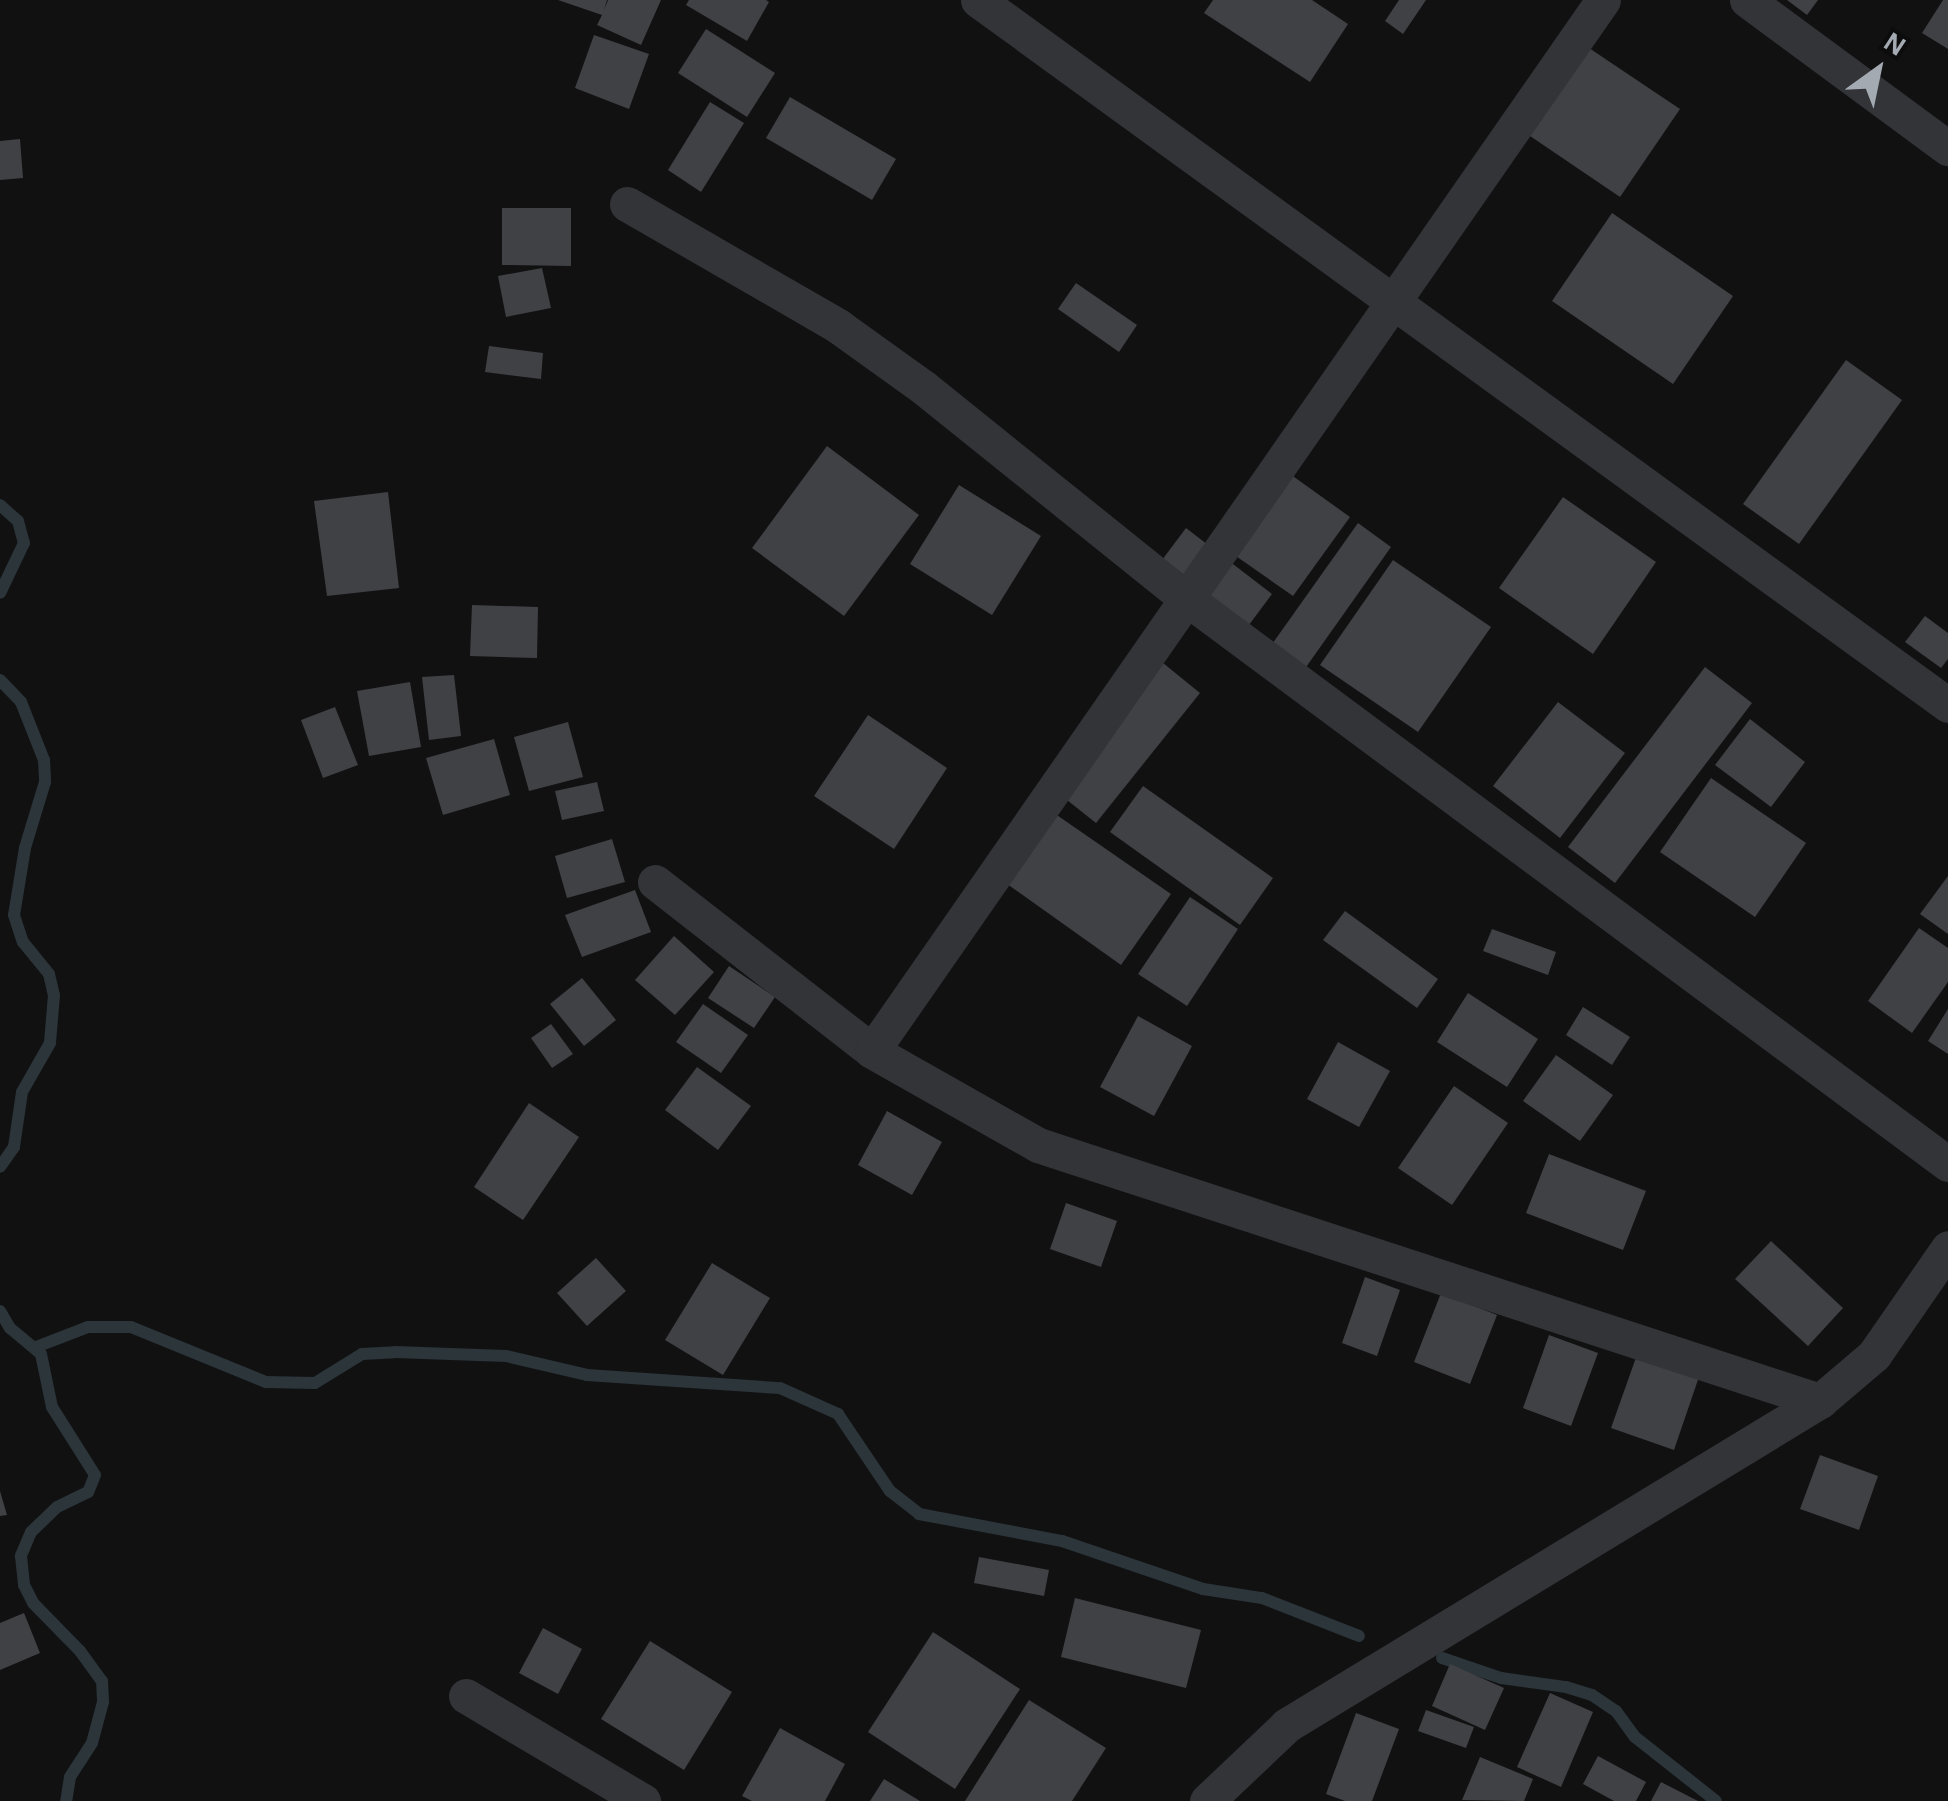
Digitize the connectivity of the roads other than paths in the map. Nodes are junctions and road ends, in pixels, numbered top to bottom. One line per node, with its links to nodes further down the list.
1 (978, 0): 6 (street)
2 (1603, 0): 6 (street)
3 (1747, 0): 4 (street)
4 (1948, 148)
5 (627, 204): 7 (street)
6 (1392, 305): 7 (street); 8 (street)
7 (1187, 599): 10 (street); 11 (street)
8 (1948, 706)
9 (655, 882): 10 (street)
10 (872, 1051): 13 (street)
11 (1948, 1164)
12 (1948, 1248): 13 (street)
13 (1820, 1401): 16 (street)
14 (466, 1696): 15 (street)
15 (642, 1801)
16 (1207, 1801)

